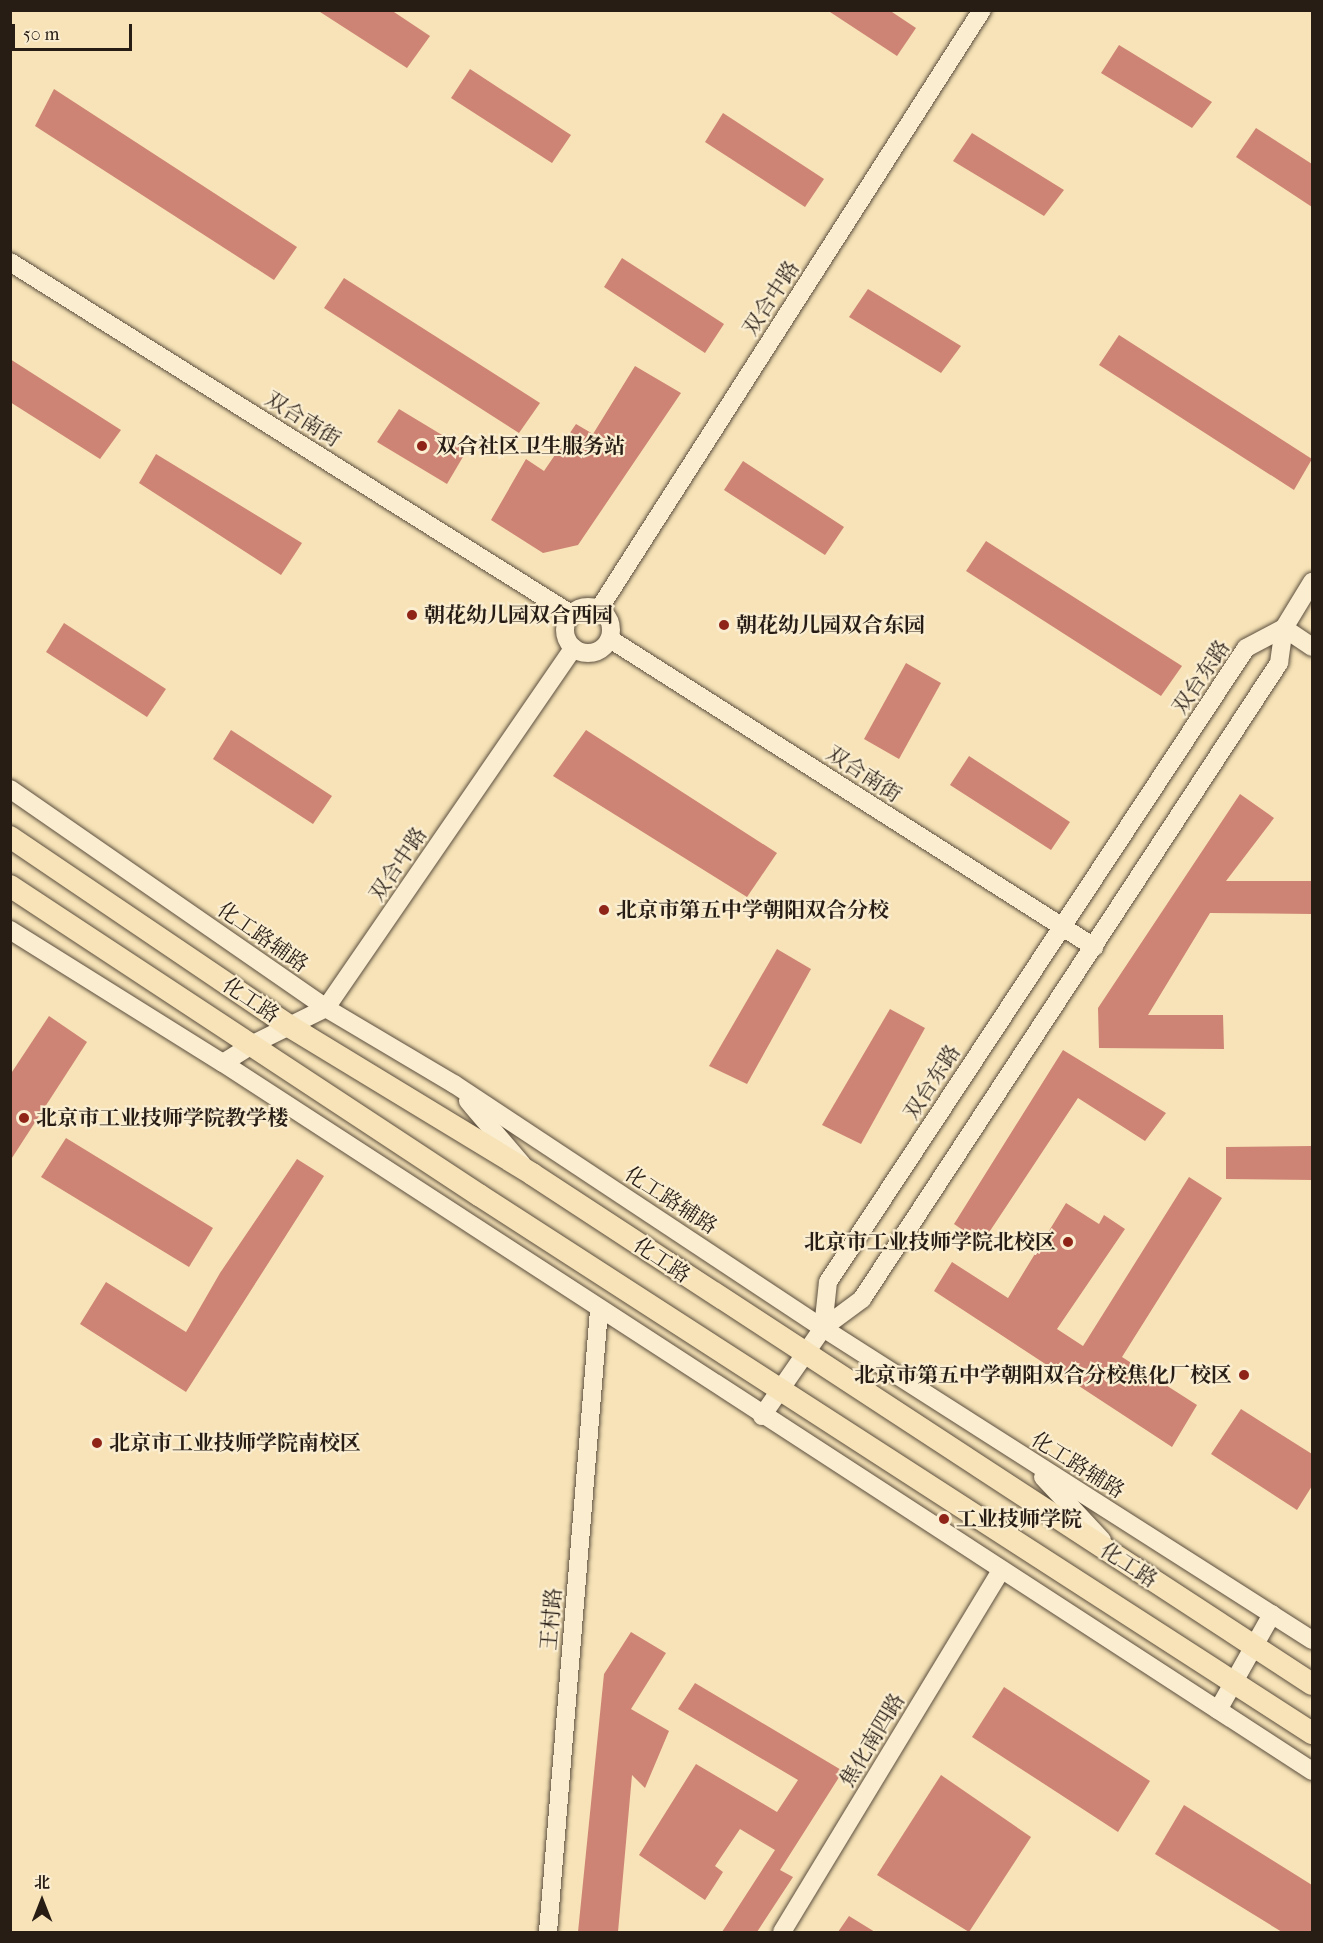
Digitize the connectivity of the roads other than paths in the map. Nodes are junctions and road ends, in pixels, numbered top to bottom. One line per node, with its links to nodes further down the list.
1 (982, 10): 4 (street, 双合中路)
2 (10, 262): 5 (street, 双合南街)
3 (1312, 582): 6 (street)
4 (599, 609): 5 (street); 7 (street)
5 (571, 614): 9 (street)
6 (1284, 628): 8 (street); 14 (street, 双台东路); 17 (street)
7 (610, 639): 9 (street); 14 (street, 双合南街)
8 (1312, 647)
9 (573, 648): 18 (street, 双合中路)
10 (10, 789): 18 (street, 化工路辅路)
11 (10, 837): 19 (main road, 化工路)
12 (10, 886): 20 (main road, 化工路)
13 (10, 915): 16 (street)
14 (1062, 927): 17 (street, 双合南街); 25 (street, 双台东路)
15 (10, 930): 16 (street)
16 (29, 942): 21 (street)
17 (1094, 947): 25 (street)
18 (326, 1008): 19 (street, 双合中路); 22 (street, 化工路辅路)
19 (289, 1026): 20 (street, 双合中路); 23 (main road, 化工路)
20 (253, 1044): 21 (street, 双合中路); 27 (main road, 化工路)
21 (223, 1063): 24 (street)
22 (454, 1084): 23 (street); 25 (street, 化工路辅路)
23 (531, 1174): 26 (main road, 化工路)
24 (599, 1310): 28 (street); 40 (street, 王村路)
25 (823, 1328): 26 (street); 29 (street, 化工路辅路)
26 (804, 1354): 27 (street); 30 (main road, 化工路)
27 (780, 1388): 28 (street); 35 (main road, 化工路)
28 (762, 1416): 31 (street)
29 (1025, 1458): 30 (street); 32 (street, 化工路辅路)
30 (1119, 1558): 34 (main road, 化工路)
31 (1001, 1571): 37 (street); 41 (street, 焦化南四路)
32 (1272, 1614): 33 (street, 化工路辅路); 34 (street)
33 (1312, 1640)
34 (1253, 1645): 35 (street); 36 (main road, 化工路)
35 (1232, 1682): 37 (street); 38 (main road, 化工路)
36 (1312, 1684)
37 (1218, 1710): 39 (street)
38 (1312, 1733)
39 (1312, 1771)
40 (548, 1932)
41 (782, 1932)

